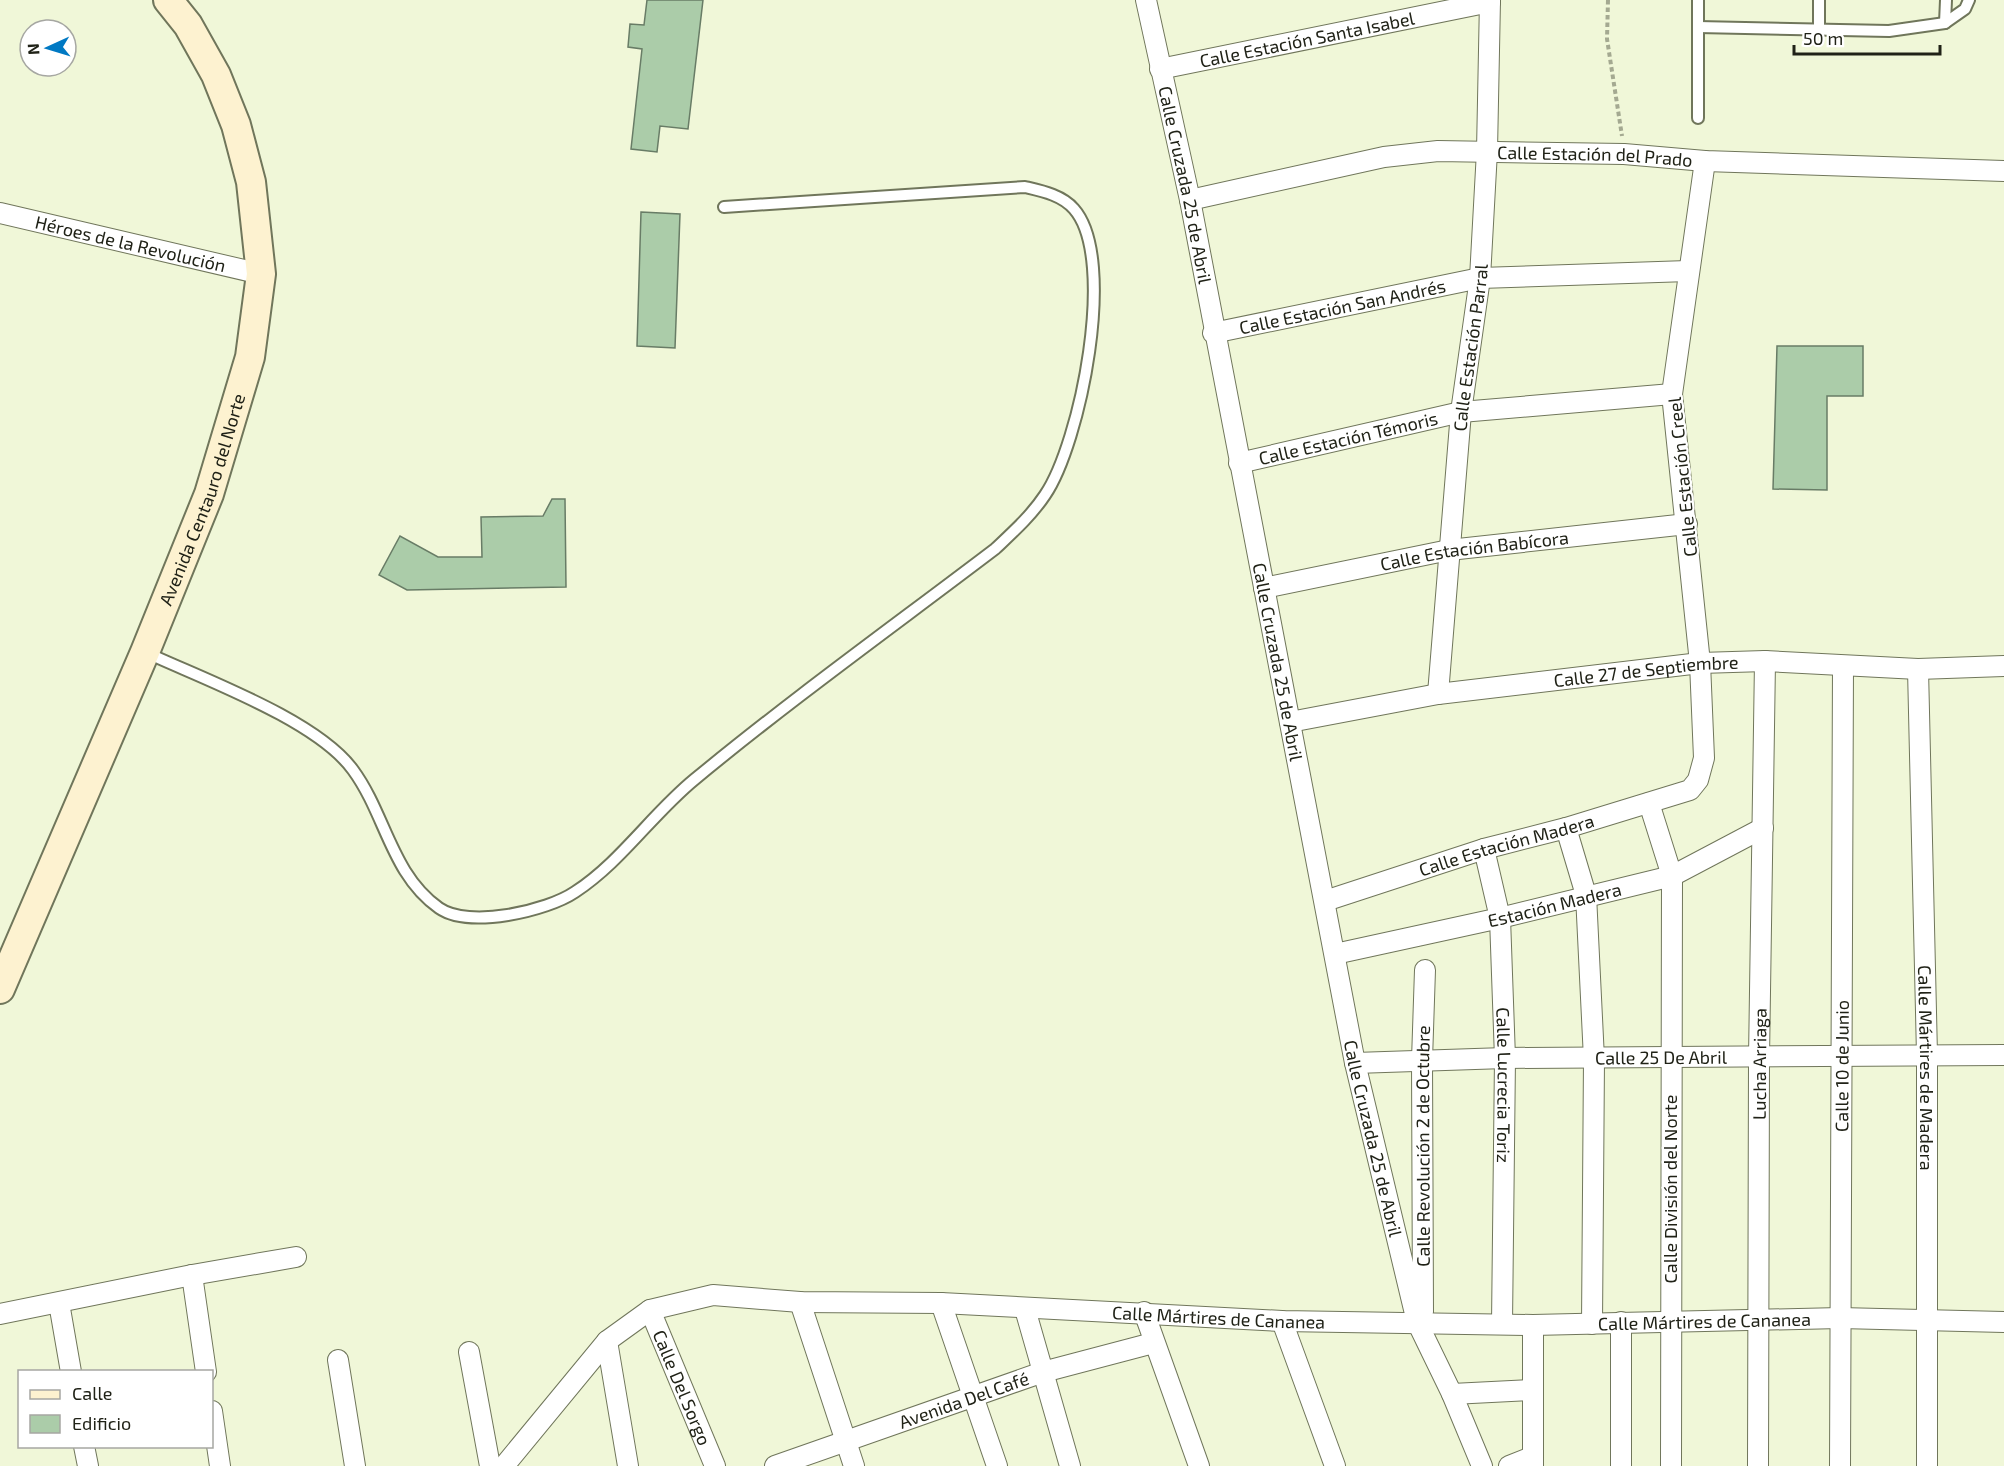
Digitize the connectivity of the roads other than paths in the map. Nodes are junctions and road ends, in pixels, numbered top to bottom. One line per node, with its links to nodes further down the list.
1 (168, 0): 20 (main road, Avenida Centauro del Norte)
2 (1146, 0): 11 (street, Calle Cruzada 25 de Abril)
3 (1698, 0): 9 (lane)
4 (1819, 0): 10 (lane)
5 (1946, 0): 8 (lane)
6 (1969, 0): 8 (lane)
7 (1490, 1): 11 (street, Calle Estación Santa Isabel); 13 (street, Calle Estación Parral)
8 (1945, 23): 10 (lane)
9 (1698, 27): 10 (lane); 12 (lane)
10 (1819, 29)
11 (1160, 69): 16 (street, Calle Cruzada 25 de Abril)
12 (1698, 118)
13 (1487, 151): 14 (street, Calle Estación del Prado); 16 (street, Calle Estación del Prado); 21 (street, Calle Estación Parral)
14 (1705, 161): 15 (street, Calle Estación del Prado); 19 (street, Calle Estación Creel)
15 (2004, 171)
16 (1190, 200): 22 (street, Calle Cruzada 25 de Abril)
17 (724, 207): 29 (lane)
18 (0, 213): 20 (street, Héroes de la Revolución)
19 (1688, 271): 21 (street, Calle Estación San Andrés); 23 (street, Calle Estación Creel)
20 (261, 274): 29 (main road, Avenida Centauro del Norte)
21 (1480, 278): 22 (street, Calle Estación San Andrés); 24 (street, Calle Estación Parral)
22 (1213, 333): 25 (street, Calle Cruzada 25 de Abril)
23 (1672, 394): 24 (street, Calle Estación Témoris); 26 (street, Calle Estación Creel)
24 (1461, 412): 25 (street, Calle Estación Témoris); 27 (street, Calle Estación Parral)
25 (1239, 463): 28 (street, Calle Cruzada 25 de Abril)
26 (1687, 524): 27 (street, Calle Estación Babícora); 31 (street, Calle Estación Creel)
27 (1449, 550): 28 (street, Calle Estación Babícora); 35 (street, Calle Estación Parral)
28 (1264, 588): 36 (street, Calle Cruzada 25 de Abril)
29 (145, 652): 48 (main road, Avenida Centauro del Norte)
30 (1764, 661): 31 (street, Calle 27 de Septiembre); 32 (street, Calle 27 de Septiembre); 40 (street, Lucha Arriaga)
31 (1700, 663): 35 (street, Calle 27 de Septiembre); 37 (street, Calle Estación Creel)
32 (1843, 666): 34 (street, Calle 27 de Septiembre); 51 (street, Calle 10 de Junio)
33 (2004, 666): 34 (street, Calle 27 de Septiembre)
34 (1918, 669): 49 (street, Calle Mártires de Madera)
35 (1438, 694): 36 (street, Calle 27 de Septiembre)
36 (1290, 722): 44 (street, Calle Cruzada 25 de Abril)
37 (1690, 790): 38 (street, Calle Estación Madera)
38 (1649, 803): 39 (street, Calle Estación Madera); 42 (street, Calle División del Norte)
39 (1566, 828): 41 (street, Calle Estación Madera); 43 (street)
40 (1763, 828): 42 (street, Estación Madera); 54 (street, Lucha Arriaga)
41 (1484, 849): 44 (street, Calle Estación Madera); 45 (street, Calle Lucrecia Toriz)
42 (1672, 876): 43 (street, Estación Madera); 53 (street, Calle División del Norte)
43 (1586, 896): 45 (street, Estación Madera); 55 (street)
44 (1325, 901): 46 (street, Calle Cruzada 25 de Abril)
45 (1500, 918): 46 (street, Estación Madera); 52 (street, Calle Lucrecia Toriz)
46 (1335, 954): 57 (street, Calle Cruzada 25 de Abril)
47 (1425, 969): 56 (street, Calle Revolución 2 de Octubre)
48 (0, 989)
49 (1927, 1055): 50 (street, Calle 25 De Abril); 51 (street, Calle 25 De Abril); 68 (street, Calle Mártires de Madera)
50 (2004, 1055)
51 (1839, 1057): 54 (street, Calle 25 De Abril); 67 (street, Calle 10 de Junio)
52 (1505, 1058): 55 (street, Calle 25 De Abril); 56 (street, Calle 25 De Abril); 75 (street, Calle Lucrecia Toriz)
53 (1671, 1058): 54 (street, Calle 25 De Abril); 55 (street, Calle 25 De Abril); 74 (street, Calle División del Norte)
54 (1758, 1058): 71 (street, Lucha Arriaga)
55 (1594, 1059): 76 (street)
56 (1422, 1060): 57 (street, Calle 25 De Abril); 70 (street, Calle Revolución 2 de Octubre)
57 (1355, 1063): 70 (street, Calle Cruzada 25 de Abril)
58 (296, 1257): 59 (street)
59 (192, 1275): 61 (street); 83 (street)
60 (800, 1302): 62 (street, Calle Mártires de Cananea); 64 (street, Calle Mártires de Cananea); 89 (street)
61 (59, 1303): 66 (street); 82 (street)
62 (940, 1303): 63 (street, Calle Mártires de Cananea); 87 (street)
63 (1024, 1309): 65 (street, Calle Mártires de Cananea); 84 (street)
64 (650, 1310): 78 (street, Calle Mártires de Cananea); 98 (street, Calle Del Sorgo)
65 (1144, 1312): 69 (street, Calle Mártires de Cananea); 79 (street)
66 (0, 1314)
67 (1840, 1318): 68 (street, Calle Mártires de Cananea); 71 (street, Calle Mártires de Cananea); 110 (street, Calle 10 de Junio)
68 (1926, 1320): 73 (street, Calle Mártires de Cananea); 111 (street, Calle Mártires de Madera)
69 (1282, 1321): 70 (street, Calle Mártires de Cananea); 104 (street)
70 (1420, 1321): 75 (street, Calle Mártires de Cananea); 86 (street)
71 (1760, 1321): 74 (street, Calle Mártires de Cananea); 109 (street, Lucha Arriaga)
72 (1621, 1322): 74 (street, Calle Mártires de Cananea); 76 (street, Calle Mártires de Cananea); 107 (street)
73 (2004, 1322)
74 (1670, 1323): 108 (street, Calle División del Norte)
75 (1502, 1324): 77 (street, Calle Mártires de Cananea)
76 (1592, 1324): 77 (street, Calle Mártires de Cananea)
77 (1533, 1325): 85 (street)
78 (607, 1341): 96 (street, Calle Mártires de Cananea); 97 (street)
79 (1153, 1343): 84 (street, Avenida Del Café); 103 (street)
80 (469, 1352): 95 (street)
81 (338, 1360): 94 (street)
82 (71, 1370)
83 (206, 1370)
84 (1043, 1372): 87 (street, Avenida Del Café); 102 (street)
85 (1532, 1390): 86 (street); 91 (street)
86 (1452, 1394): 105 (street)
87 (972, 1398): 89 (street, Avenida Del Café); 101 (street)
88 (213, 1418): 93 (street)
89 (845, 1441): 99 (street, Avenida Del Café); 100 (street)
90 (84, 1448): 92 (street)
91 (1532, 1461): 106 (street)
92 (88, 1466)
93 (220, 1466)
94 (355, 1466)
95 (490, 1466)
96 (504, 1466)
97 (628, 1466)
98 (715, 1466)
99 (776, 1466)
100 (854, 1466)
101 (997, 1466)
102 (1070, 1466)
103 (1199, 1466)
104 (1335, 1466)
105 (1482, 1466)
106 (1509, 1466)
107 (1622, 1466)
108 (1671, 1466)
109 (1758, 1466)
110 (1840, 1466)
111 (1927, 1466)

